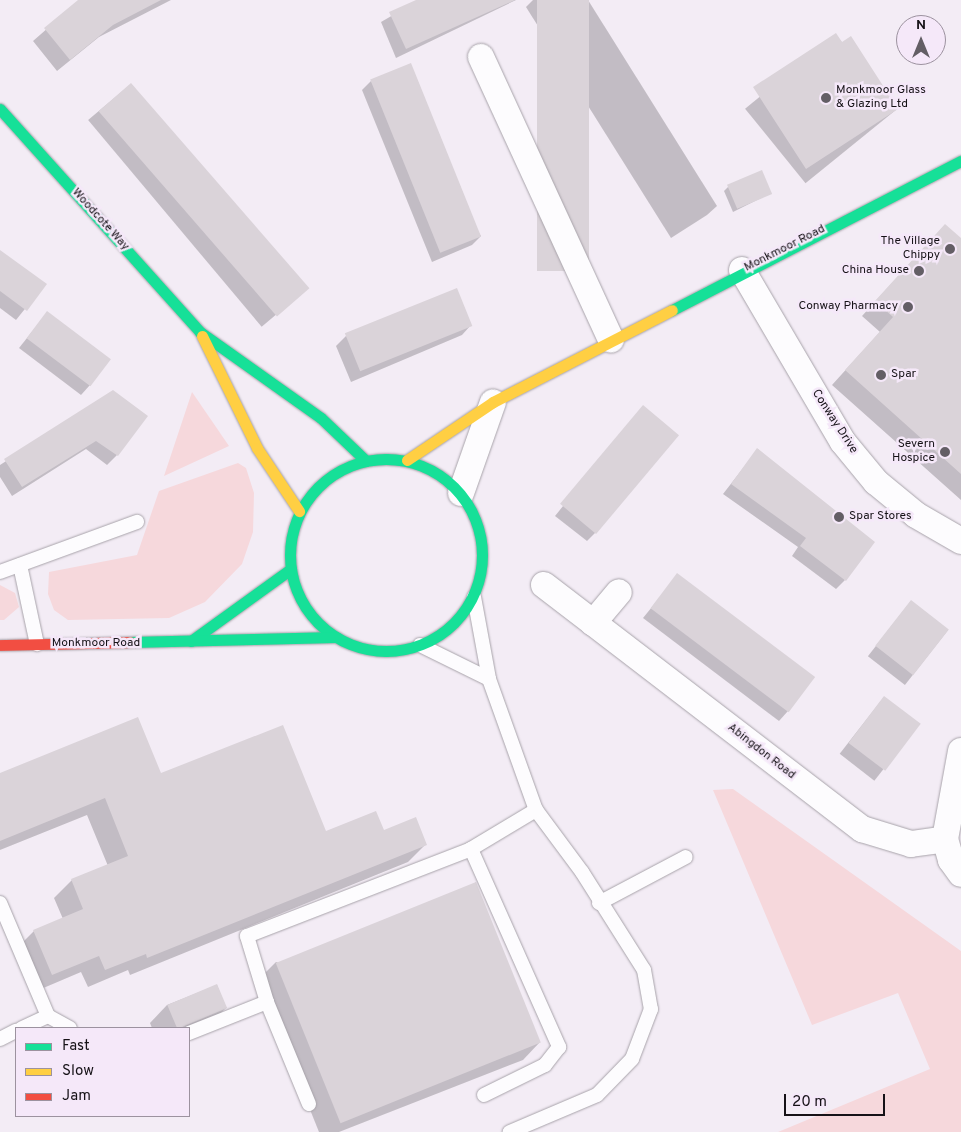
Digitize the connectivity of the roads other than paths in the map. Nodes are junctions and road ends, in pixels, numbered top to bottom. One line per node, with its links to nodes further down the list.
1 (481, 57): 6 (street)
2 (0, 109): 5 (street, Woodcote Way)
3 (961, 161): 4 (street, Monkmoor Road)
4 (742, 270): 6 (street, Monkmoor Road); 13 (street, Conway Drive)
5 (200, 332): 9 (street, Woodcote Way); 11 (street, Woodcote Way)
6 (611, 340): 7 (street, Monkmoor Road)
7 (493, 402): 8 (street, Monkmoor Road); 10 (street)
8 (407, 460): 9 (street); 10 (street)
9 (366, 461): 11 (street)
10 (462, 493): 19 (street)
11 (299, 511): 15 (street)
12 (137, 522): 14 (lane)
13 (961, 541)
14 (20, 565): 16 (lane); 24 (lane)
15 (291, 569): 21 (street); 22 (street)
16 (0, 572)
17 (544, 585): 20 (street, Abingdon Road)
18 (619, 592): 20 (street)
19 (474, 597): 25 (street); 26 (lane)
20 (593, 623): 29 (street, Abingdon Road)
21 (336, 638): 22 (street, Monkmoor Road); 25 (street)
22 (191, 641): 24 (street, Monkmoor Road)
23 (0, 644): 24 (street, Monkmoor Road)
24 (37, 644)
25 (420, 645): 26 (lane)
26 (489, 679): 28 (lane)
27 (961, 750): 29 (street)
28 (536, 810): 30 (lane); 34 (lane)
29 (945, 839): 32 (street)
30 (472, 849): 35 (lane); 42 (lane)
31 (686, 857): 34 (lane)
32 (961, 874)
33 (0, 903): 36 (lane)
34 (599, 903): 44 (lane)
35 (267, 1002): 40 (lane); 43 (lane)
36 (48, 1016): 37 (lane); 38 (lane)
37 (24, 1027)
38 (68, 1027)
39 (15, 1032): 41 (lane)
40 (190, 1033)
41 (0, 1039)
42 (484, 1095)
43 (309, 1104)
44 (510, 1132)

